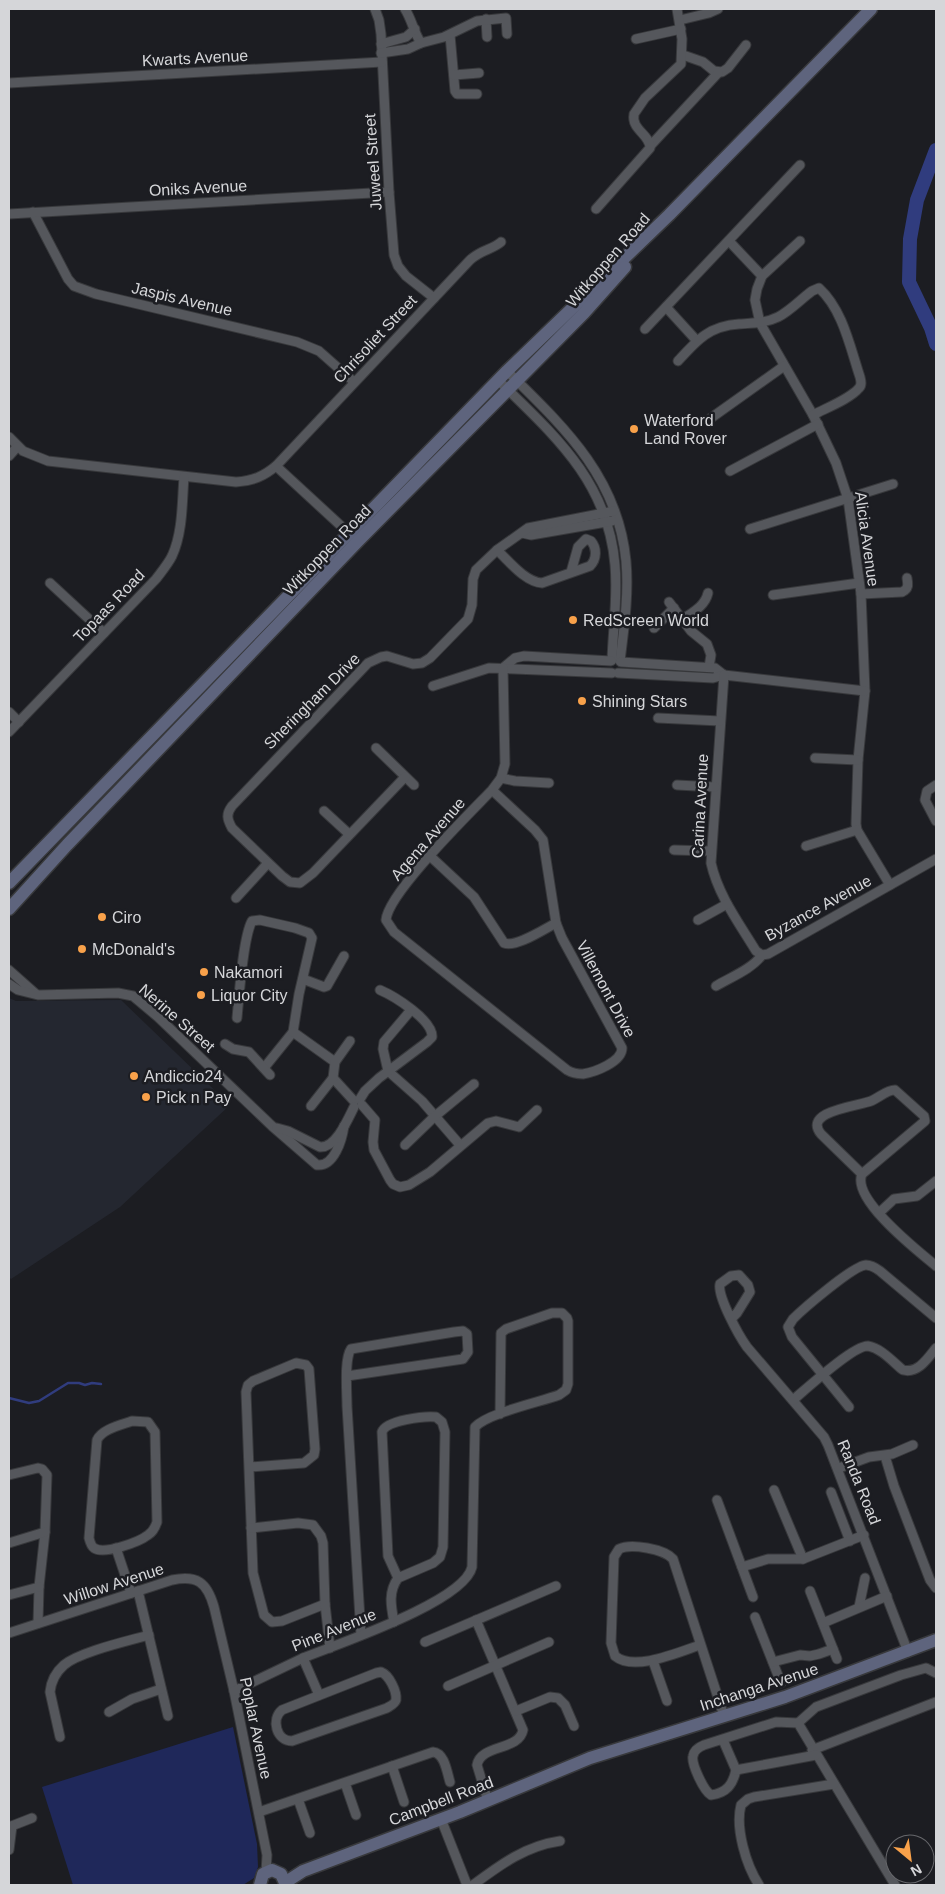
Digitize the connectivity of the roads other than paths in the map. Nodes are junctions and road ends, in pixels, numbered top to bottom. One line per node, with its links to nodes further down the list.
1 (374, 9): 9 (street, Juweel Street)
2 (405, 9): 8 (street)
3 (677, 9): 7 (street)
4 (718, 9): 7 (street)
5 (871, 9): 41 (main road, Witkoppen Road)
6 (486, 19): 10 (street); 11 (street); 12 (street)
7 (680, 24): 14 (street); 18 (street)
8 (415, 29): 13 (street); 15 (street)
9 (381, 34): 13 (street); 17 (street, Juweel Street)
10 (507, 34)
11 (450, 35): 15 (street); 21 (street)
12 (487, 36)
13 (406, 37): 17 (street)
14 (636, 39)
15 (422, 43): 17 (street)
16 (746, 45): 19 (street)
17 (382, 53): 22 (street, Kwarts Avenue); 26 (street, Juweel Street)
18 (683, 55): 19 (street); 24 (street)
19 (718, 72): 24 (street)
20 (478, 73): 21 (street)
21 (454, 75): 23 (street)
22 (9, 83)
23 (477, 94)
24 (651, 145): 27 (street)
25 (800, 165): 30 (street)
26 (389, 192): 28 (street, Oniks Avenue); 34 (street, Juweel Street)
27 (596, 209)
28 (33, 212): 29 (street, Oniks Avenue); 42 (street, Jaspis Avenue)
29 (9, 214)
30 (729, 241): 33 (street); 35 (street)
31 (800, 241): 33 (street)
32 (501, 242): 34 (street, Chrisoliet Street)
33 (762, 276): 36 (street, Alicia Avenue)
34 (434, 298): 42 (street, Chrisoliet Street)
35 (666, 307): 37 (street); 38 (street)
36 (760, 323): 38 (street); 40 (street, Alicia Avenue); 44 (street)
37 (645, 329)
38 (697, 341): 39 (street)
39 (678, 361)
40 (784, 366): 43 (street); 44 (street, Alicia Avenue)
41 (507, 380): 53 (street); 54 (street); 57 (main road, Witkoppen Road); 58 (main road, Witkoppen Road)
42 (354, 382): 48 (street, Chrisoliet Street)
43 (711, 418)
44 (815, 420): 49 (street); 52 (street, Alicia Avenue)
45 (9, 437): 46 (street, Chrisoliet Street)
46 (17, 447): 47 (street); 50 (street, Chrisoliet Street)
47 (9, 456)
48 (276, 466): 50 (street, Chrisoliet Street); 57 (street)
49 (730, 470)
50 (184, 477): 71 (street, Topaas Road)
51 (893, 484): 52 (street)
52 (848, 499): 56 (street); 63 (street, Alicia Avenue)
53 (614, 511): 54 (street, Sheringham Drive); 55 (street)
54 (605, 518): 55 (street, Sheringham Drive); 59 (street, Sheringham Drive); 67 (street)
55 (618, 520): 68 (street)
56 (750, 529)
57 (348, 532): 58 (street); 109 (main road, Witkoppen Road)
58 (358, 541): 113 (main road, Witkoppen Road)
59 (497, 550): 60 (street); 108 (street, Sheringham Drive)
60 (571, 572)
61 (907, 578): 65 (street)
62 (50, 583): 71 (street)
63 (859, 583): 65 (street, Alicia Avenue); 66 (street)
64 (708, 593): 69 (street)
65 (860, 594): 82 (street, Alicia Avenue)
66 (774, 595)
67 (616, 601): 68 (street); 73 (street)
68 (626, 602): 73 (street)
69 (683, 620): 70 (street); 75 (street)
70 (654, 628)
71 (104, 633): 86 (street, Topaas Road)
72 (570, 658): 73 (street); 76 (street); 77 (street)
73 (616, 661): 74 (street); 78 (street)
74 (669, 665): 75 (street); 80 (street)
75 (709, 667): 79 (street)
76 (503, 668): 77 (street); 81 (street); 92 (street, Agena Avenue)
77 (569, 671): 78 (street)
78 (615, 673): 80 (street)
79 (724, 675): 80 (street); 82 (street); 85 (street, Carina Avenue)
80 (668, 676)
81 (433, 686)
82 (866, 691): 90 (street, Alicia Avenue)
83 (9, 712): 86 (street)
84 (658, 718): 85 (street)
85 (720, 721): 97 (street, Carina Avenue)
86 (19, 722): 87 (street, Topaas Road)
87 (9, 732)
88 (376, 748): 91 (street)
89 (815, 758): 90 (street)
90 (858, 760): 101 (street, Alicia Avenue)
91 (405, 777): 94 (street); 102 (street, Sheringham Drive)
92 (501, 778): 93 (street); 98 (street, Agena Avenue)
93 (549, 783)
94 (414, 785)
95 (677, 785): 97 (street)
96 (936, 785): 100 (street)
97 (716, 787): 105 (street, Carina Avenue)
98 (492, 790): 106 (street, Agena Avenue); 115 (street, Villemont Drive)
99 (324, 811): 102 (street)
100 (936, 821)
101 (857, 830): 103 (street); 110 (street)
102 (349, 834): 108 (street, Sheringham Drive)
103 (806, 846)
104 (674, 850): 105 (street)
105 (710, 851): 112 (street, Carina Avenue)
106 (430, 856): 115 (street); 116 (street, Agena Avenue)
107 (936, 859): 110 (street, Byzance Avenue)
108 (268, 863): 111 (street)
109 (9, 883)
110 (890, 885): 117 (street, Byzance Avenue)
111 (236, 898)
112 (727, 904): 114 (street); 117 (street, Carina Avenue)
113 (9, 908)
114 (698, 920)
115 (556, 923): 116 (street, Villemont Drive)
116 (388, 924)
117 (762, 955): 122 (street, Byzance Avenue)
118 (344, 956): 120 (street)
119 (9, 970): 124 (street)
120 (303, 979): 126 (street); 127 (street)
121 (9, 984): 124 (street, Nerine Street)
122 (716, 986)
123 (380, 990): 125 (street)
124 (38, 995): 138 (street, Nerine Street)
125 (411, 1010): 131 (street); 131 (street)
126 (237, 1018)
127 (293, 1032): 129 (street); 130 (street)
128 (350, 1041): 130 (street)
129 (225, 1044)
130 (335, 1062): 132 (street)
131 (388, 1070): 134 (street); 137 (street)
132 (333, 1078): 134 (street); 135 (street)
133 (474, 1084): 137 (street)
134 (357, 1103): 139 (street); 141 (street)
135 (311, 1106)
136 (537, 1110): 141 (street)
137 (434, 1117): 140 (street); 141 (street)
138 (272, 1126): 142 (street, Nerine Street); 143 (street, Nerine Street)
139 (344, 1126): 142 (street); 143 (street)
140 (405, 1145)
141 (460, 1145)
142 (326, 1147): 143 (street)
143 (331, 1159)
144 (862, 1174): 144 (street); 146 (street)
145 (936, 1181): 146 (street)
146 (880, 1213): 147 (street)
147 (936, 1266)
148 (732, 1318): 148 (street, Randa Road); 153 (street, Randa Road)
149 (936, 1318): 151 (street)
150 (936, 1348): 151 (street)
151 (823, 1375): 153 (street); 154 (street)
152 (347, 1376): 152 (street); 192 (street)
153 (793, 1400): 159 (street, Randa Road)
154 (849, 1407)
155 (500, 1414): 155 (street); 187 (street, Pine Avenue)
156 (913, 1445): 157 (street)
157 (885, 1456): 159 (street); 176 (street)
158 (250, 1467): 158 (street); 164 (street)
159 (839, 1468): 166 (street, Randa Road)
160 (9, 1475): 165 (street)
161 (774, 1490): 170 (street)
162 (831, 1492): 167 (street)
163 (717, 1500): 171 (street)
164 (251, 1528): 182 (street); 182 (street)
165 (45, 1532): 168 (street); 175 (street)
166 (864, 1535): 167 (street); 180 (street, Randa Road)
167 (850, 1541): 170 (street)
168 (9, 1543)
169 (116, 1548): 169 (street); 178 (street)
170 (803, 1559): 171 (street)
171 (742, 1567): 181 (street)
172 (398, 1578): 172 (street); 187 (street)
173 (865, 1578): 184 (street)
174 (556, 1586): 186 (street)
175 (39, 1587): 179 (street); 188 (street)
176 (936, 1588)
177 (810, 1591): 189 (street)
178 (135, 1592): 183 (street, Willow Avenue); 188 (street, Willow Avenue); 191 (street)
179 (9, 1595)
180 (886, 1596): 184 (street); 199 (street, Randa Road)
181 (753, 1597)
182 (325, 1604): 197 (street)
183 (214, 1606): 209 (street, Poplar Avenue)
184 (859, 1608): 189 (street)
185 (755, 1617): 203 (street)
186 (476, 1620): 194 (street); 204 (street)
187 (394, 1622): 192 (street, Pine Avenue)
188 (38, 1623): 190 (street, Willow Avenue)
189 (823, 1623): 198 (street)
190 (9, 1633)
191 (149, 1635): 208 (street); 219 (street)
192 (361, 1635): 197 (street, Pine Avenue)
193 (936, 1640): 199 (main road, Inchanga Avenue)
194 (425, 1642)
195 (549, 1642): 204 (street)
196 (700, 1645): 202 (street); 202 (street); 216 (street)
197 (330, 1648): 200 (street, Pine Avenue)
198 (833, 1649): 201 (street); 203 (street)
199 (908, 1652): 216 (main road, Inchanga Avenue)
200 (303, 1658): 209 (street, Pine Avenue); 210 (street)
201 (837, 1659)
202 (653, 1661): 211 (street)
203 (773, 1662): 206 (street)
204 (496, 1666): 207 (street); 213 (street)
205 (936, 1673): 217 (street)
206 (781, 1683)
207 (448, 1686)
208 (161, 1688): 214 (street); 215 (street)
209 (234, 1691): 231 (street, Poplar Avenue)
210 (319, 1695): 210 (street)
211 (667, 1701)
212 (936, 1702): 221 (street)
213 (516, 1711): 218 (street); 229 (street)
214 (109, 1712)
215 (168, 1716)
216 (724, 1716): 222 (main road, Inchanga Avenue)
217 (798, 1723): 220 (street); 221 (street)
218 (574, 1726)
219 (60, 1737)
220 (723, 1740): 224 (street); 224 (street)
221 (814, 1752): 224 (street); 227 (street)
222 (590, 1758): 229 (main road, Campbell Road)
223 (392, 1766): 225 (street); 226 (street); 230 (street)
224 (736, 1770)
225 (450, 1782)
226 (346, 1783): 228 (street); 232 (street)
227 (834, 1784): 243 (street); 244 (street)
228 (298, 1799): 231 (street); 236 (street)
229 (488, 1801): 234 (main road, Campbell Road)
230 (404, 1802)
231 (259, 1812): 239 (street, Poplar Avenue)
232 (356, 1815)
233 (32, 1818): 235 (street)
234 (441, 1819): 239 (main road, Campbell Road); 241 (street)
235 (10, 1826): 238 (street)
236 (310, 1833)
237 (560, 1841): 242 (street)
238 (9, 1850)
239 (279, 1877): 240 (main road)
240 (259, 1885)
241 (467, 1885)
242 (473, 1885)
243 (759, 1885)
244 (895, 1885)

